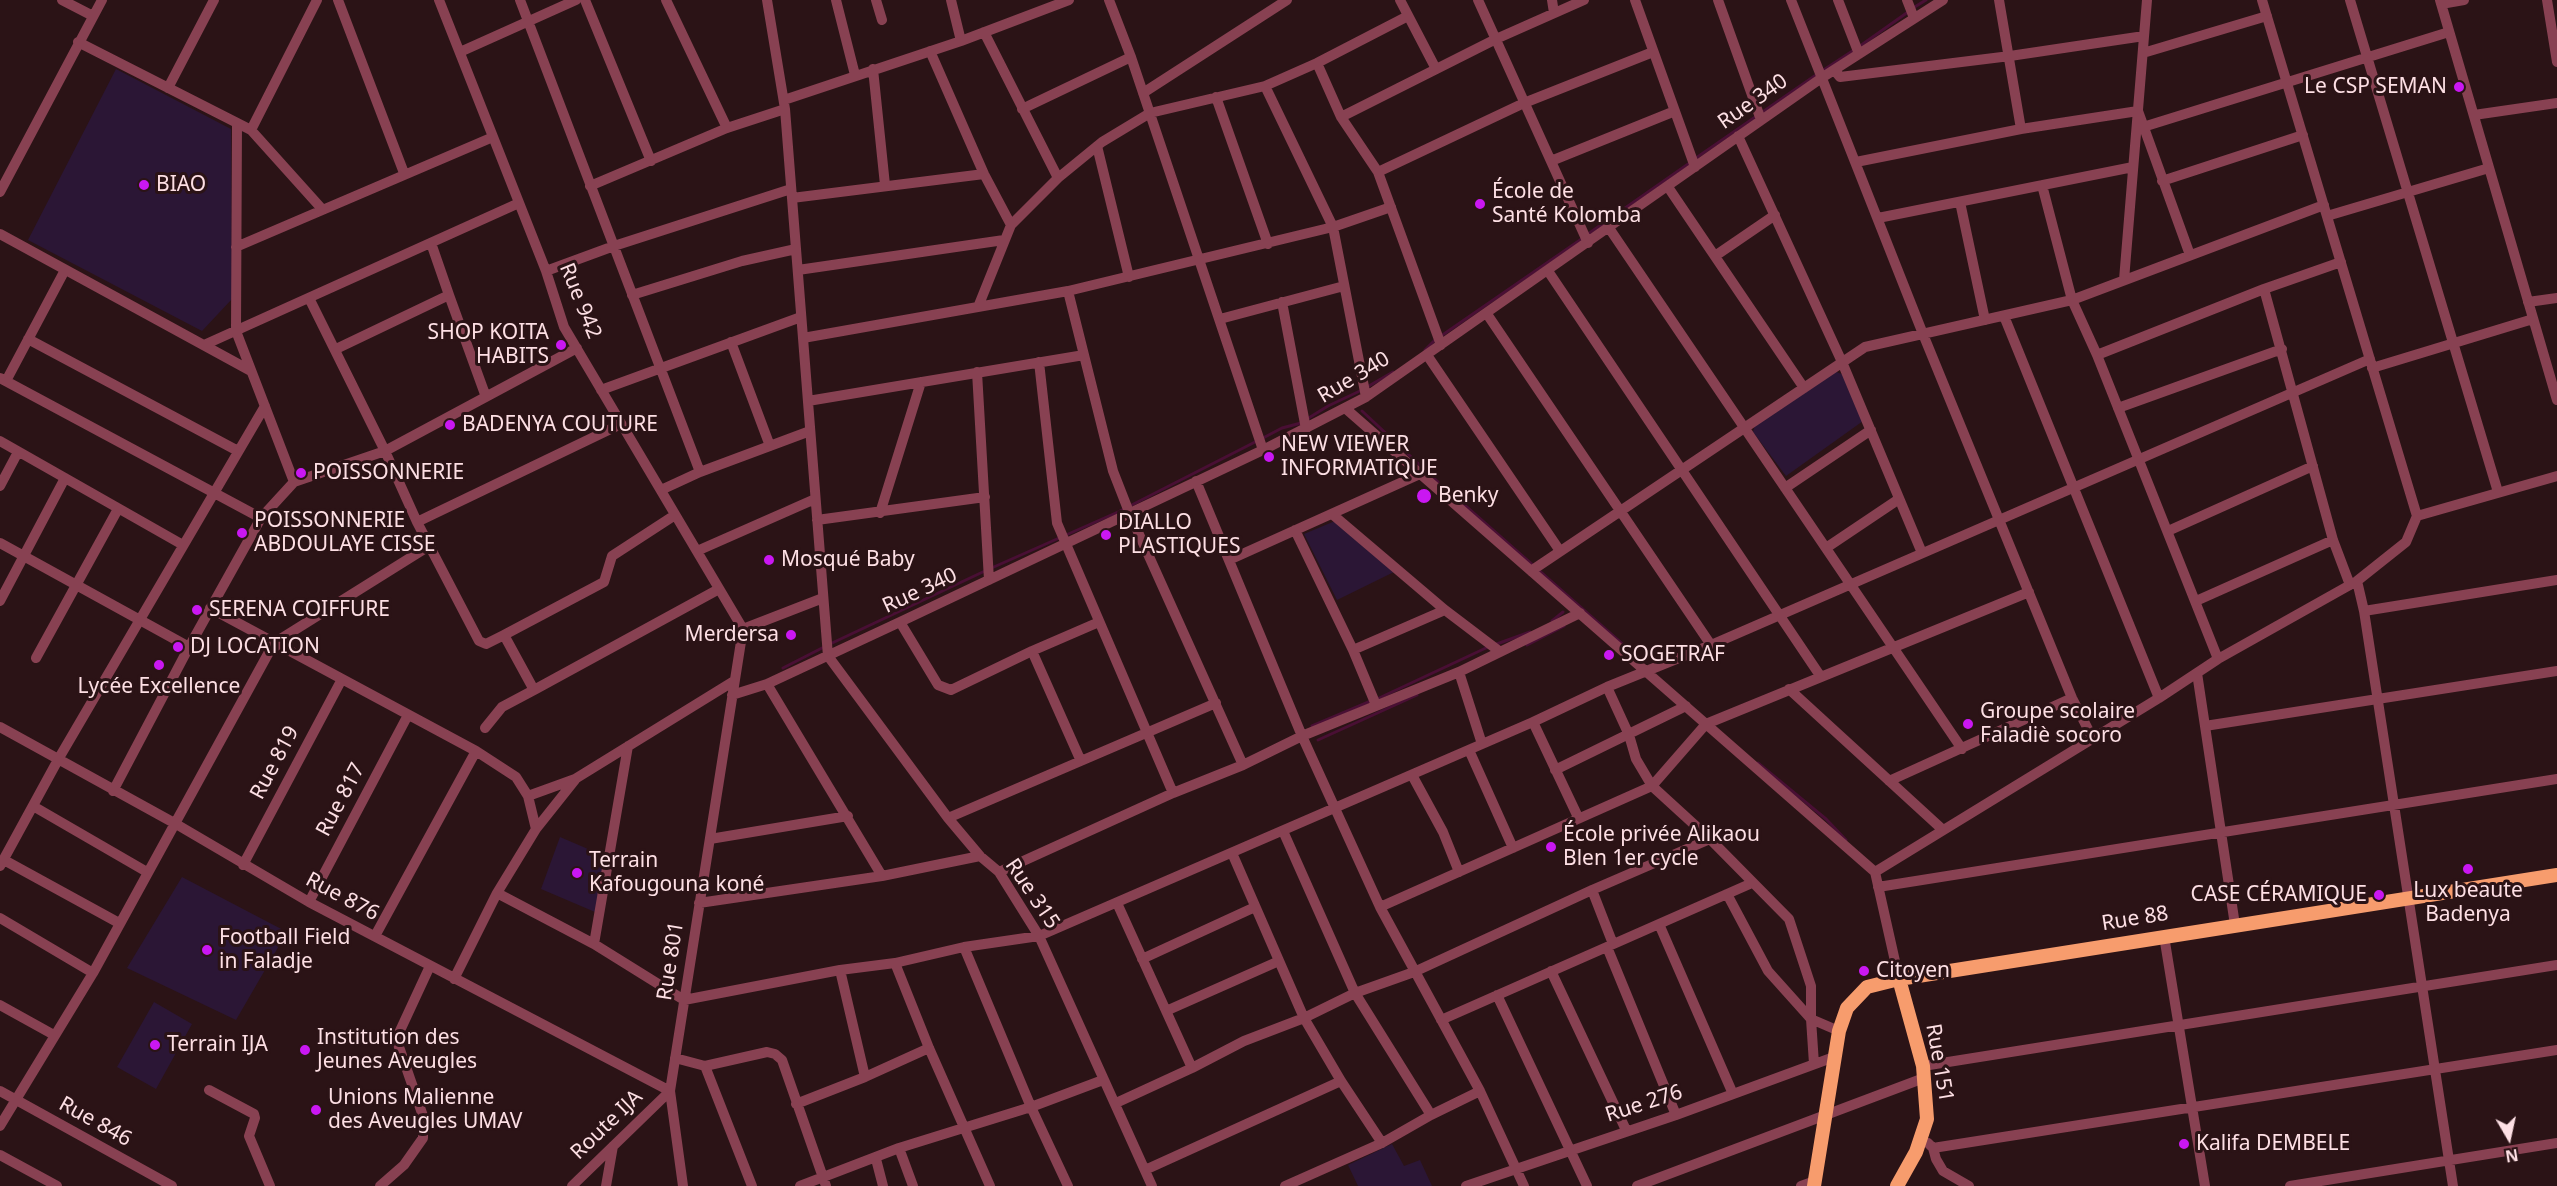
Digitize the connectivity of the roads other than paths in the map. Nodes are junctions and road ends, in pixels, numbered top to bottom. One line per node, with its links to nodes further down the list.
1 (62, 0): 36 (street)
2 (102, 0): 36 (street)
3 (214, 0): 65 (street)
4 (317, 0): 82 (street)
5 (338, 0): 94 (street)
6 (439, 0): 49 (street, Rue 942)
7 (520, 0): 41 (street)
8 (576, 0): 41 (street)
9 (585, 0): 87 (street)
10 (666, 0): 80 (street)
11 (767, 0): 70 (street)
12 (836, 0): 61 (street)
13 (876, 0): 40 (street)
14 (951, 0): 46 (street)
15 (1069, 0): 42 (street)
16 (1109, 0): 54 (street)
17 (1287, 0): 66 (street)
18 (1400, 0): 37 (street)
19 (1478, 0): 45 (street)
20 (1552, 0): 35 (street)
21 (1584, 0): 35 (street)
22 (1635, 0): 50 (street)
23 (1718, 0): 77 (street)
24 (1791, 0): 62 (street)
25 (1838, 0): 52 (street)
26 (1907, 0): 39 (street)
27 (1943, 0): 39 (street, Rue 340)
28 (1999, 0): 53 (street)
29 (2147, 0): 44 (street)
30 (2262, 0): 38 (street)
31 (2350, 0): 55 (street)
32 (2464, 0): 34 (street)
33 (2547, 0): 56 (street)
34 (2441, 2): 43 (street)
35 (1554, 13): 45 (street)
36 (93, 16): 47 (street)
37 (1408, 16): 57 (street); 59 (street)
38 (2267, 16): 51 (street); 63 (street)
39 (1914, 18): 52 (street, Rue 340)
40 (882, 20)
41 (527, 21): 49 (street); 100 (street)
42 (984, 32): 46 (street); 71 (street)
43 (2449, 32): 55 (street); 75 (street)
44 (2144, 36): 51 (street); 53 (street)
45 (1496, 39): 59 (street); 68 (street)
46 (961, 41): 48 (street)
47 (78, 42): 65 (street); 102 (street)
48 (930, 51): 58 (street); 95 (street)
49 (460, 52): 85 (street, Rue 942)
50 (1653, 52): 68 (street); 72 (street)
51 (2142, 53): 73 (street)
52 (1859, 54): 60 (street, Rue 340)
53 (2010, 56): 60 (street); 81 (street)
54 (1131, 57): 66 (street); 71 (street)
55 (2368, 57): 63 (street); 103 (street)
56 (2557, 62)
57 (1317, 63): 64 (street); 76 (street)
58 (873, 69): 61 (street); 98 (street)
59 (1436, 69): 76 (street)
60 (1835, 71): 62 (street, Rue 340)
61 (855, 75): 70 (street)
62 (1823, 77): 77 (street, Rue 340); 89 (street)
63 (2287, 82): 79 (street); 83 (street)
64 (1265, 86): 67 (street); 114 (street)
65 (168, 88): 78 (street)
66 (1143, 93): 74 (street)
67 (1216, 98): 74 (street); 120 (street)
68 (1524, 103): 88 (street); 93 (street)
69 (2557, 103): 75 (street)
70 (784, 104): 80 (street); 104 (street)
71 (1022, 109): 96 (street)
72 (1675, 111): 88 (street); 90 (street)
73 (2138, 111): 79 (street); 81 (street); 91 (street)
74 (1150, 113): 86 (street); 126 (street)
75 (2474, 116): 92 (street)
76 (1341, 117): 93 (street)
77 (1761, 120): 84 (street, Rue 340)
78 (237, 123): 82 (street); 122 (street)
79 (2143, 127): 97 (street)
80 (727, 128): 87 (street)
81 (2021, 129): 89 (street)
82 (251, 130): 109 (street)
83 (2303, 135): 97 (street); 107 (street)
84 (1738, 136): 90 (street, Rue 340); 110 (street)
85 (493, 137): 94 (street); 106 (street, Rue 942)
86 (1097, 146): 96 (street); 132 (street)
87 (651, 161): 100 (street)
88 (1551, 161): 119 (street)
89 (1856, 162): 112 (street)
90 (1695, 167): 101 (street, Rue 340)
91 (2133, 167): 99 (street); 133 (street)
92 (2489, 168): 103 (street); 143 (street)
93 (1378, 172): 108 (street)
94 (404, 173): 109 (street)
95 (984, 174): 98 (street); 113 (street)
96 (1058, 178): 113 (street)
97 (2162, 181): 124 (street)
98 (885, 184): 104 (street)
99 (2042, 185): 105 (street); 141 (street)
100 (590, 186): 121 (street)
101 (1668, 186): 115 (street, Rue 340); 125 (street)
102 (0, 192)
103 (2408, 192): 111 (street); 158 (street)
104 (791, 193): 121 (street); 123 (street)
105 (1960, 202): 112 (street); 150 (street)
106 (519, 203): 118 (street); 130 (street, Rue 942)
107 (2324, 205): 111 (street); 124 (street)
108 (1391, 207): 114 (street); 157 (street)
109 (322, 208): 122 (street)
110 (1775, 215): 125 (street); 166 (street)
111 (2327, 216): 127 (street)
112 (1878, 218): 152 (street)
113 (1011, 225): 117 (street)
114 (1333, 227): 120 (street); 134 (street)
115 (1609, 228): 119 (street, Rue 340); 184 (street)
116 (0, 234): 128 (street)
117 (1004, 240): 129 (street); 144 (street)
118 (431, 243): 137 (street); 139 (street)
119 (1588, 243): 131 (street, Rue 340)
120 (1268, 244): 126 (street)
121 (614, 246): 130 (street); 138 (street)
122 (236, 247): 151 (street)
123 (796, 249): 129 (street); 138 (street)
124 (2190, 255): 133 (street)
125 (1715, 256): 173 (street)
126 (1201, 260): 132 (street); 148 (street)
127 (2341, 262): 135 (street); 167 (street)
128 (65, 270): 154 (street); 156 (street)
129 (798, 270): 147 (street)
130 (546, 271): 159 (street, Rue 942)
131 (1548, 271): 145 (street, Rue 340); 196 (street)
132 (1129, 277): 136 (street)
133 (2124, 280): 141 (street)
134 (1344, 286): 142 (street); 177 (street)
135 (2264, 289): 161 (street); 164 (street)
136 (1068, 291): 144 (street); 162 (street)
137 (449, 295): 160 (street); 176 (street)
138 (632, 295): 168 (street)
139 (309, 298): 151 (street); 160 (street)
140 (2557, 298): 143 (street)
141 (2072, 300): 146 (street); 164 (street)
142 (1282, 302): 148 (street); 185 (street)
143 (2528, 302): 149 (street)
144 (978, 307): 153 (street)
145 (1487, 314): 157 (street, Rue 340); 213 (street)
146 (2004, 316): 150 (street); 205 (street)
147 (801, 317): 153 (street); 155 (street)
148 (1220, 319): 190 (street)
149 (2534, 319): 158 (street); 178 (street)
150 (1985, 320): 152 (street)
151 (236, 331): 156 (street); 169 (street)
152 (1923, 334): 166 (street); 220 (street)
153 (803, 338): 179 (street)
154 (28, 339): 171 (street); 193 (street)
155 (731, 342): 168 (street); 189 (street)
156 (204, 345): 169 (street)
157 (1441, 345): 163 (street, Rue 340)
158 (2454, 345): 167 (street); 207 (street)
159 (577, 348): 174 (street, Rue 942); 176 (street)
160 (336, 349): 191 (street)
161 (2282, 349): 175 (street); 182 (street)
162 (1084, 355): 165 (street); 214 (street)
163 (1427, 355): 177 (street, Rue 340); 232 (street)
164 (2097, 355): 182 (street)
165 (1039, 362): 170 (street); 227 (street)
166 (1842, 362): 173 (street); 186 (street)
167 (2371, 363): 175 (street); 218 (street)
168 (660, 368): 174 (street); 197 (street)
169 (251, 371): 180 (street)
170 (977, 372): 172 (street); 209 (street)
171 (3, 380): 208 (street)
172 (921, 382): 179 (street); 215 (street)
173 (1804, 388): 184 (street)
174 (601, 390): 183 (street, Rue 942)
175 (2292, 392): 194 (street); 195 (street)
176 (486, 397): 191 (street)
177 (1366, 397): 181 (street, Rue 340)
178 (2557, 400)
179 (808, 401): 187 (street)
180 (265, 406): 193 (street); 202 (street)
181 (1345, 408): 185 (street, Rue 340); 198 (street)
182 (2118, 408): 194 (street)
183 (621, 424): 206 (street, Rue 942); 222 (street)
184 (1744, 428): 196 (street); 204 (street)
185 (1306, 429): 190 (street, Rue 340)
186 (1871, 430): 204 (street); 211 (street)
187 (810, 431): 189 (street); 210 (street)
188 (0, 441): 192 (street)
189 (770, 446): 197 (street)
190 (1263, 450): 201 (street, Rue 340)
191 (385, 451): 202 (street); 222 (street)
192 (18, 452): 200 (street); 203 (street)
193 (238, 452): 208 (street)
194 (2138, 459): 205 (street); 224 (street)
195 (2313, 466): 224 (street); 225 (street)
196 (1683, 469): 213 (street); 251 (street)
197 (700, 472): 206 (street)
198 (1420, 474): 216 (street); 236 (street)
199 (2557, 476): 207 (street)
200 (65, 478): 212 (street); 234 (street)
201 (1196, 481): 214 (street, Rue 340); 235 (street)
202 (294, 482): 219 (street)
203 (0, 486)
204 (1785, 488): 230 (street)
205 (2073, 488): 220 (street); 280 (street)
206 (661, 490): 217 (street, Rue 942)
207 (2499, 492): 218 (street)
208 (214, 493): 219 (street); 228 (street)
209 (984, 497): 215 (street); 237 (street)
210 (815, 499): 221 (street); 231 (street)
211 (1899, 499): 230 (street); 233 (street)
212 (118, 508): 228 (street); 241 (street)
213 (1620, 511): 232 (street); 258 (street)
214 (1129, 512): 227 (street, Rue 340); 282 (street)
215 (880, 513): 221 (street)
216 (1332, 514): 223 (street); 248 (street)
217 (675, 515): 231 (street, Rue 942); 256 (street)
218 (2417, 516): 239 (street)
219 (261, 518): 247 (street)
220 (2001, 519): 233 (street); 243 (street)
221 (817, 520): 244 (street)
222 (417, 522): 229 (street)
223 (1295, 530): 235 (street); 261 (street)
224 (2168, 531): 245 (street)
225 (2333, 540): 239 (street); 245 (street)
226 (0, 543): 234 (street)
227 (1066, 544): 237 (street, Rue 340); 254 (street)
228 (183, 545): 252 (street)
229 (429, 546): 256 (street); 257 (street)
230 (1826, 548): 240 (street)
231 (697, 551): 242 (street, Rue 942)
232 (1560, 551): 236 (street)
233 (1922, 553): 240 (street)
234 (24, 556): 241 (street); 246 (street)
235 (1229, 560): 293 (street)
236 (1532, 572): 250 (street)
237 (989, 580): 253 (street, Rue 340)
238 (2557, 580): 249 (street)
239 (2353, 583): 249 (street); 266 (street)
240 (1850, 584): 251 (street); 260 (street)
241 (76, 585): 252 (street); 265 (street)
242 (719, 589): 255 (street, Rue 942); 277 (street)
243 (2029, 592): 260 (street); 279 (street)
244 (823, 598): 255 (street); 264 (street)
245 (2196, 601): 266 (street)
246 (0, 602)
247 (210, 608): 257 (street); 259 (street)
248 (1445, 610): 261 (street); 263 (street)
249 (2364, 611): 281 (street)
250 (1580, 614): 263 (street); 269 (street)
251 (1780, 615): 258 (street); 271 (street)
252 (140, 620): 259 (street); 300 (street)
253 (900, 622): 262 (street); 264 (street, Rue 340)
254 (1099, 622): 262 (street); 291 (street)
255 (743, 629): 273 (street, Rue 801)
256 (504, 635): 277 (street)
257 (274, 643): 272 (street); 318 (street)
258 (1710, 645): 269 (street)
259 (189, 647): 309 (street)
260 (1894, 648): 271 (street); 297 (street)
261 (1353, 650): 283 (street)
262 (1032, 651): 301 (street)
263 (1499, 651): 268 (street)
264 (828, 656): 274 (street, Rue 340); 317 (street, Rue 315)
265 (36, 658)
266 (2218, 659): 270 (street)
267 (2557, 671): 281 (street)
268 (1459, 672): 283 (street); 295 (street)
269 (1647, 672): 275 (street); 284 (street)
270 (2197, 673): 280 (street); 288 (street)
271 (1821, 676): 276 (street)
272 (342, 679): 285 (street); 329 (street, Rue 819)
273 (734, 681): 278 (street, Rue 801); 296 (street)
274 (767, 684): 278 (street, Rue 340); 315 (street)
275 (1607, 687): 286 (street); 292 (street)
276 (1789, 689): 287 (street); 307 (street)
277 (534, 690): 290 (street)
278 (732, 695): 323 (street, Rue 801)
279 (2072, 698): 294 (street); 297 (street)
280 (2159, 698): 294 (street)
281 (2376, 699): 288 (street); 312 (street)
282 (1216, 703): 291 (street); 302 (street)
283 (1376, 705): 293 (street)
284 (1686, 706): 287 (street); 292 (street)
285 (408, 715): 299 (street); 342 (street, Rue 817)
286 (1533, 722): 295 (street); 303 (street)
287 (1706, 724): 308 (street); 333 (street)
288 (2205, 726): 322 (street)
289 (0, 727): 300 (street, Rue 876)
290 (485, 728)
291 (1146, 731): 301 (street); 310 (street)
292 (1629, 735): 303 (street); 308 (street)
293 (1302, 736): 302 (street); 314 (street)
294 (2092, 737): 320 (street)
295 (1482, 744): 298 (street)
296 (628, 746): 306 (street); 354 (street)
297 (1962, 749): 307 (street)
298 (1469, 750): 304 (street); 325 (street)
299 (476, 751): 311 (street); 351 (street)
300 (59, 758): 309 (street, Rue 876); 313 (street)
301 (1080, 759): 317 (street)
302 (1243, 765): 310 (street)
303 (1555, 770): 316 (street)
304 (1412, 775): 314 (street); 332 (street)
305 (2557, 779): 312 (street)
306 (575, 780): 311 (street); 319 (street)
307 (1889, 781): 320 (street)
308 (1652, 786): 316 (street); 324 (street)
309 (113, 791): 318 (street, Rue 876)
310 (1173, 793): 331 (street)
311 (528, 796): 319 (street)
312 (2392, 805): 322 (street); 341 (street)
313 (33, 806): 328 (street); 330 (street)
314 (1334, 808): 321 (street); 346 (street)
315 (848, 816): 323 (street); 335 (street)
316 (1578, 817): 325 (street)
317 (948, 818): 327 (street, Rue 315)
318 (176, 824): 329 (street, Rue 876); 330 (street)
319 (536, 830): 339 (street)
320 (1943, 830): 333 (street)
321 (1283, 831): 326 (street); 369 (street)
322 (2221, 832): 337 (street); 350 (street)
323 (710, 839): 343 (street, Rue 801)
324 (1710, 839): 336 (street); 338 (street)
325 (1513, 848): 332 (street)
326 (1232, 853): 344 (street); 345 (street)
327 (980, 856): 331 (street, Rue 315); 335 (street)
328 (2, 863): 348 (street)
329 (243, 866): 342 (street, Rue 876)
330 (147, 872): 348 (street)
331 (999, 872): 352 (street, Rue 315)
332 (1459, 872): 346 (street)
333 (1875, 872): 337 (street)
334 (2557, 875): 341 (main road, Rue 88)
335 (882, 876): 343 (street)
336 (1752, 883): 340 (street); 375 (street)
337 (1878, 887): 367 (street)
338 (1592, 890): 355 (street); 364 (street)
339 (497, 893): 354 (street); 366 (street)
340 (1727, 894): 349 (street); 375 (street)
341 (2408, 898): 350 (main road, Rue 88); 368 (street)
342 (309, 903): 351 (street, Rue 876)
343 (699, 903): 371 (street, Rue 801)
344 (1117, 903): 352 (street); 357 (street)
345 (1255, 907): 357 (street); 358 (street)
346 (1380, 907): 364 (street)
347 (0, 918): 365 (street)
348 (119, 923): 365 (street)
349 (1659, 924): 355 (street); 396 (street)
350 (2235, 925): 353 (main road, Rue 88)
351 (375, 936): 361 (street, Rue 876)
352 (1039, 936): 356 (street); 390 (street, Rue 315)
353 (2164, 936): 367 (main road, Rue 88); 377 (street)
354 (594, 944): 371 (street)
355 (1610, 945): 363 (street); 402 (street)
356 (964, 947): 359 (street); 400 (street)
357 (1142, 959): 373 (street)
358 (1279, 961): 373 (street); 374 (street)
359 (895, 963): 362 (street); 380 (street)
360 (2557, 965): 368 (street)
361 (430, 966): 366 (street, Rue 876); 426 (street)
362 (840, 970): 371 (street); 389 (street)
363 (1551, 971): 370 (street); 407 (street)
364 (1414, 972): 369 (street); 376 (street)
365 (93, 973): 379 (street)
366 (454, 979): 395 (street, Rue 876)
367 (1899, 979): 378 (main road, Rue 88); 388 (main road, Rue 151)
368 (2421, 987): 377 (street); 387 (street)
369 (1355, 993): 374 (street); 404 (street)
370 (1497, 995): 376 (street); 414 (street)
371 (684, 1000): 383 (street, Rue 801)
372 (0, 1005): 379 (street)
373 (1166, 1011): 386 (street)
374 (1304, 1018): 386 (street); 391 (street)
375 (1811, 1019): 378 (street); 384 (street)
376 (1442, 1020): 394 (street)
377 (2178, 1026): 388 (street); 401 (street)
378 (1839, 1031): 382 (main road, Rue 88)
379 (54, 1035): 397 (street)
380 (929, 1048): 389 (street); 406 (street)
381 (2557, 1050): 387 (street)
382 (1834, 1057): 384 (street, Rue 276); 403 (main road, Rue 88)
383 (675, 1059): 385 (street); 395 (street, Rue 801)
384 (1814, 1064): 396 (street, Rue 276)
385 (705, 1066): 399 (street); 430 (street)
386 (1192, 1068): 398 (street)
387 (2435, 1070): 401 (street); 417 (street)
388 (1924, 1072): 403 (street); 408 (main road, Rue 151)
389 (865, 1077): 399 (street)
390 (1103, 1080): 398 (street, Rue 315); 400 (street)
391 (1341, 1081): 409 (street); 419 (street)
392 (209, 1090): 425 (street)
393 (0, 1091): 397 (street, Rue 846)
394 (1480, 1091): 404 (street); 418 (street)
395 (670, 1092): 411 (street, Route IJA); 429 (street, Rue 801)
396 (1733, 1094): 402 (street, Rue 276)
397 (15, 1100): 405 (street); 424 (street, Rue 846)
398 (1116, 1102): 419 (street, Rue 315)
399 (796, 1104): 421 (street)
400 (1031, 1107): 406 (street); 435 (street)
401 (2192, 1108): 413 (street); 445 (street)
402 (1676, 1114): 407 (street, Rue 276)
403 (1826, 1114): 422 (main road, Rue 88); 441 (street)
404 (1431, 1115): 409 (street)
405 (0, 1126)
406 (964, 1128): 412 (street); 434 (street)
407 (1626, 1130): 414 (street, Rue 276)
408 (1921, 1137): 413 (street); 443 (main road, Rue 151)
409 (1382, 1143): 437 (street)
410 (2557, 1143): 417 (street)
411 (613, 1145): 420 (street); 427 (street, Route IJA)
412 (899, 1148): 416 (street); 433 (street)
413 (1933, 1148): 444 (street)
414 (1571, 1149): 418 (street, Rue 276); 440 (street)
415 (0, 1155): 423 (street)
416 (876, 1159): 421 (street); 432 (street)
417 (2449, 1161): 446 (street); 447 (street)
418 (1516, 1168): 438 (street, Rue 276); 439 (street)
419 (1145, 1170): 436 (street, Rue 315)
420 (607, 1181): 428 (street)
421 (825, 1181): 431 (street)
422 (1815, 1183): 442 (street)
423 (57, 1186)
424 (172, 1186)
425 (270, 1186)
426 (380, 1186)
427 (572, 1186)
428 (617, 1186)
429 (683, 1186)
430 (752, 1186)
431 (800, 1186)
432 (883, 1186)
433 (913, 1186)
434 (990, 1186)
435 (1068, 1186)
436 (1152, 1186)
437 (1285, 1186)
438 (1466, 1186)
439 (1524, 1186)
440 (1587, 1186)
441 (1637, 1186)
442 (1801, 1186)
443 (1897, 1186)
444 (1969, 1186)
445 (2205, 1186)
446 (2290, 1186)
447 (2453, 1186)

